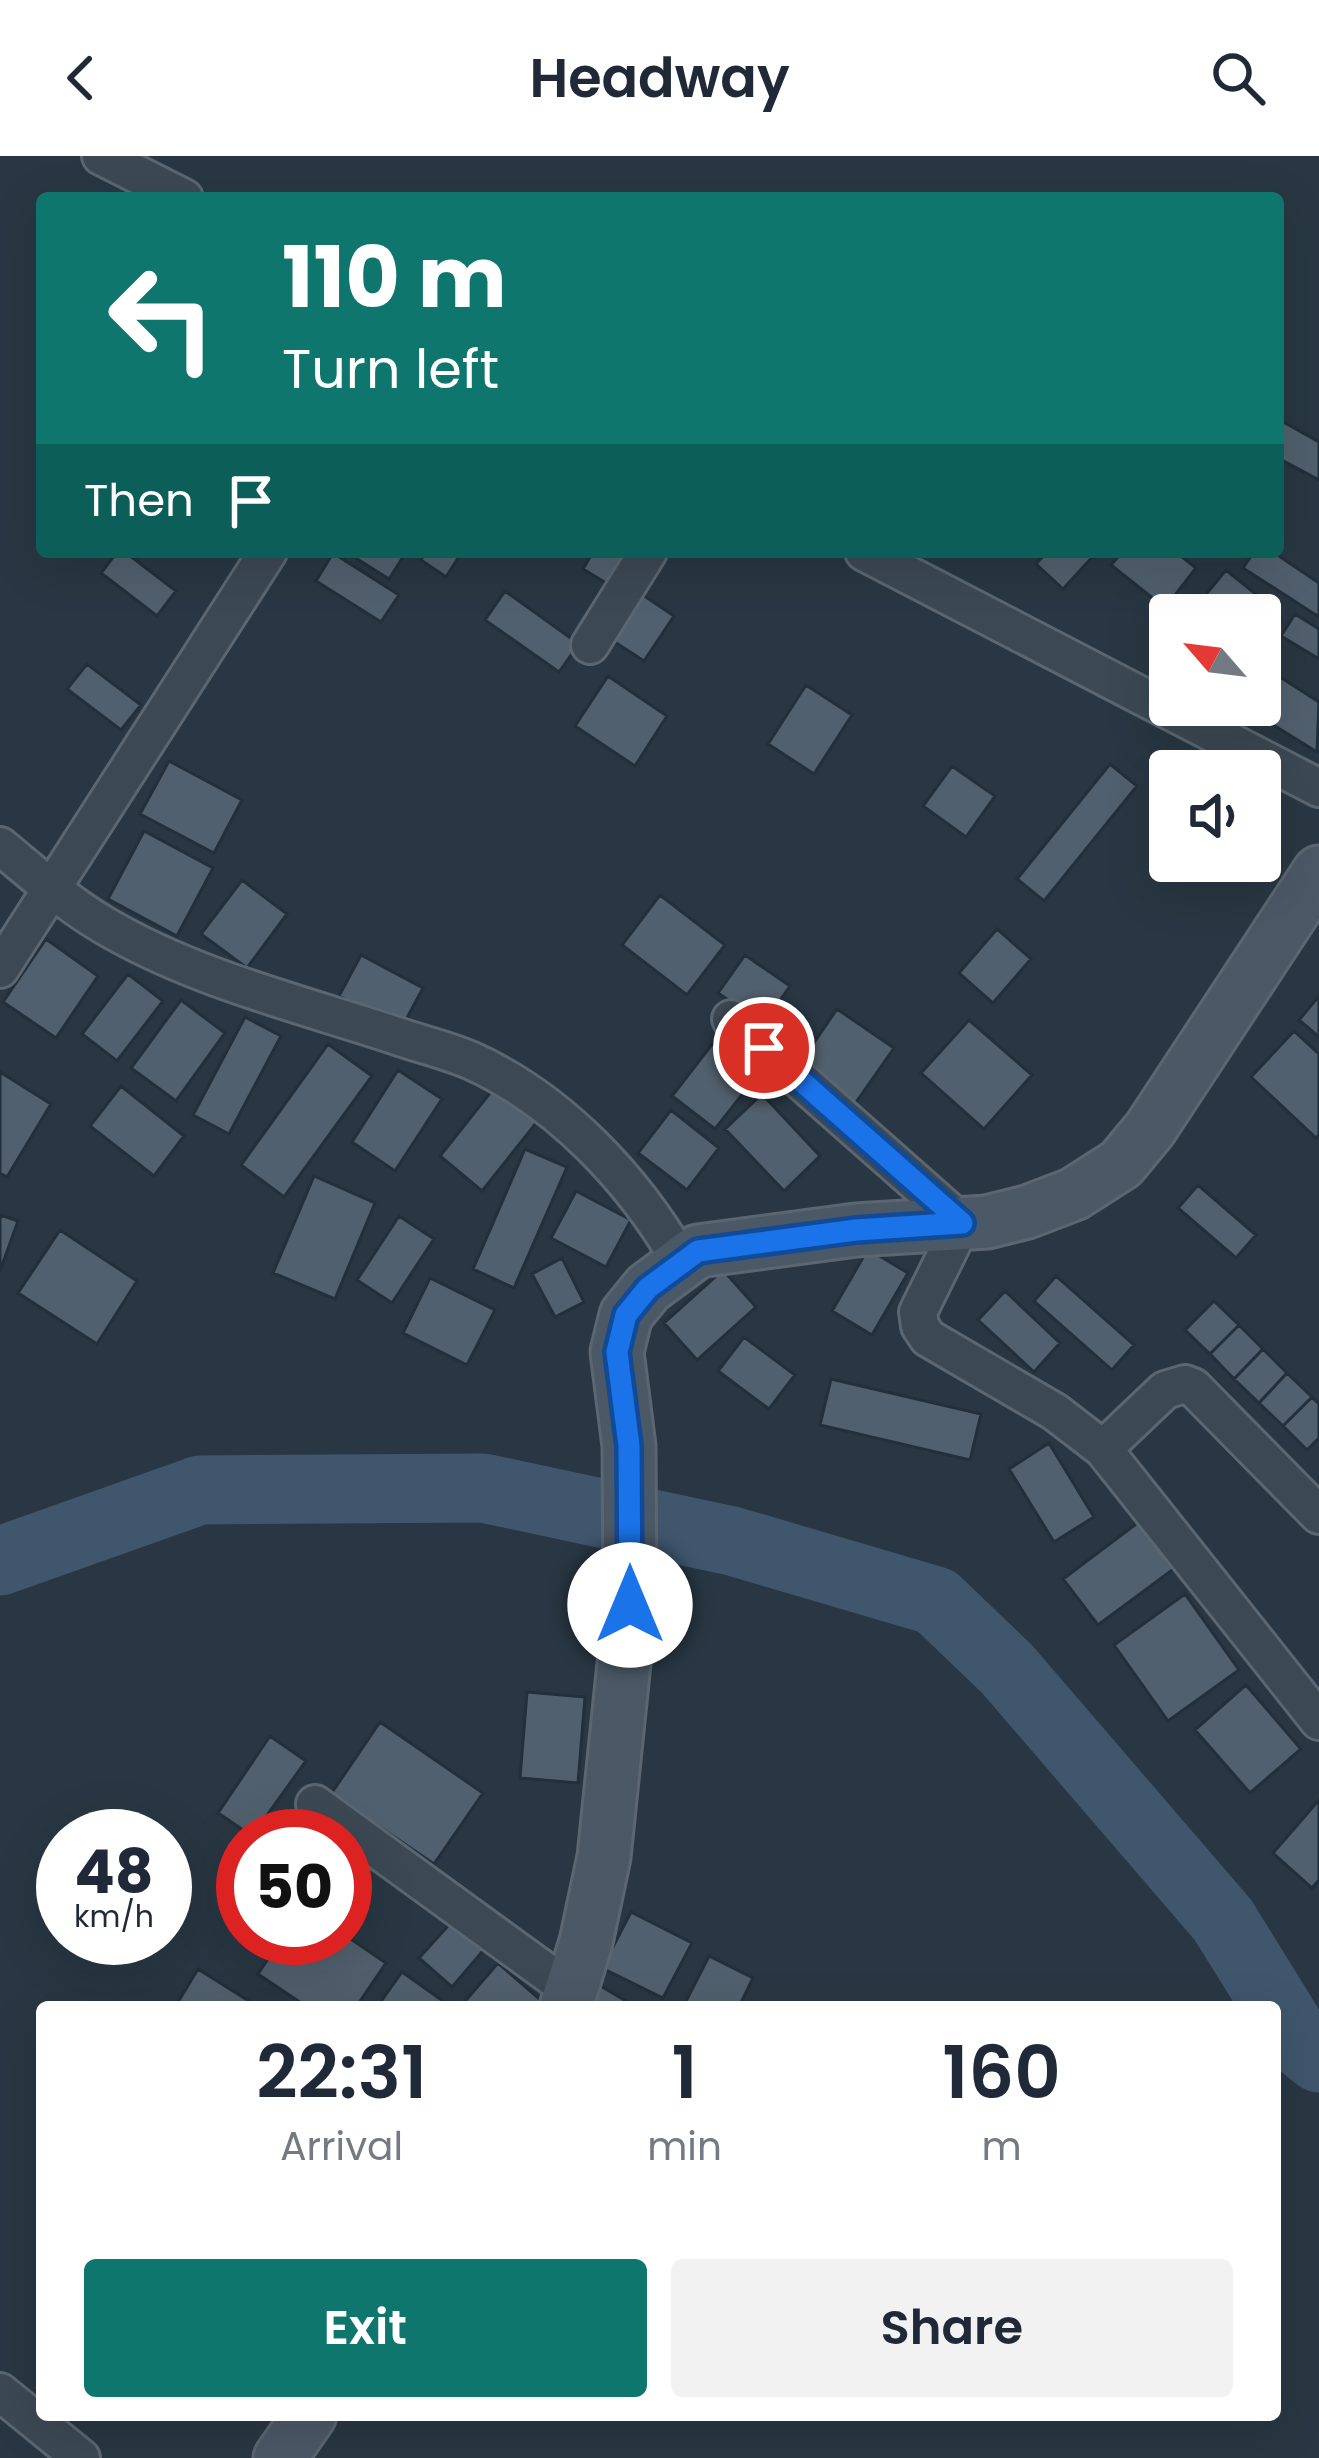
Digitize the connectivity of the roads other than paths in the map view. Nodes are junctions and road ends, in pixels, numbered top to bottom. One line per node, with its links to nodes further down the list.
1 (101, 156): 2 (street)
2 (172, 192)
3 (264, 558): 10 (street)
4 (644, 558): 6 (street)
5 (876, 558): 7 (street)
6 (590, 645)
7 (1319, 788)
8 (0, 846): 10 (street)
9 (1319, 872): 13 (main road)
10 (50, 888): 11 (street); 14 (street)
11 (0, 969)
12 (731, 1019): 13 (street)
13 (962, 1223): 14 (main road); 15 (street)
14 (681, 1262): 19 (main road)
15 (1102, 1449): 16 (street); 17 (street)
16 (1319, 1515)
17 (1319, 1721)
18 (315, 1804): 19 (street)
19 (569, 1999)
20 (0, 2392): 22 (street)
21 (36, 2421): 24 (street)
22 (36, 2421)
23 (306, 2421): 25 (main road)
24 (82, 2458)
25 (280, 2458)

